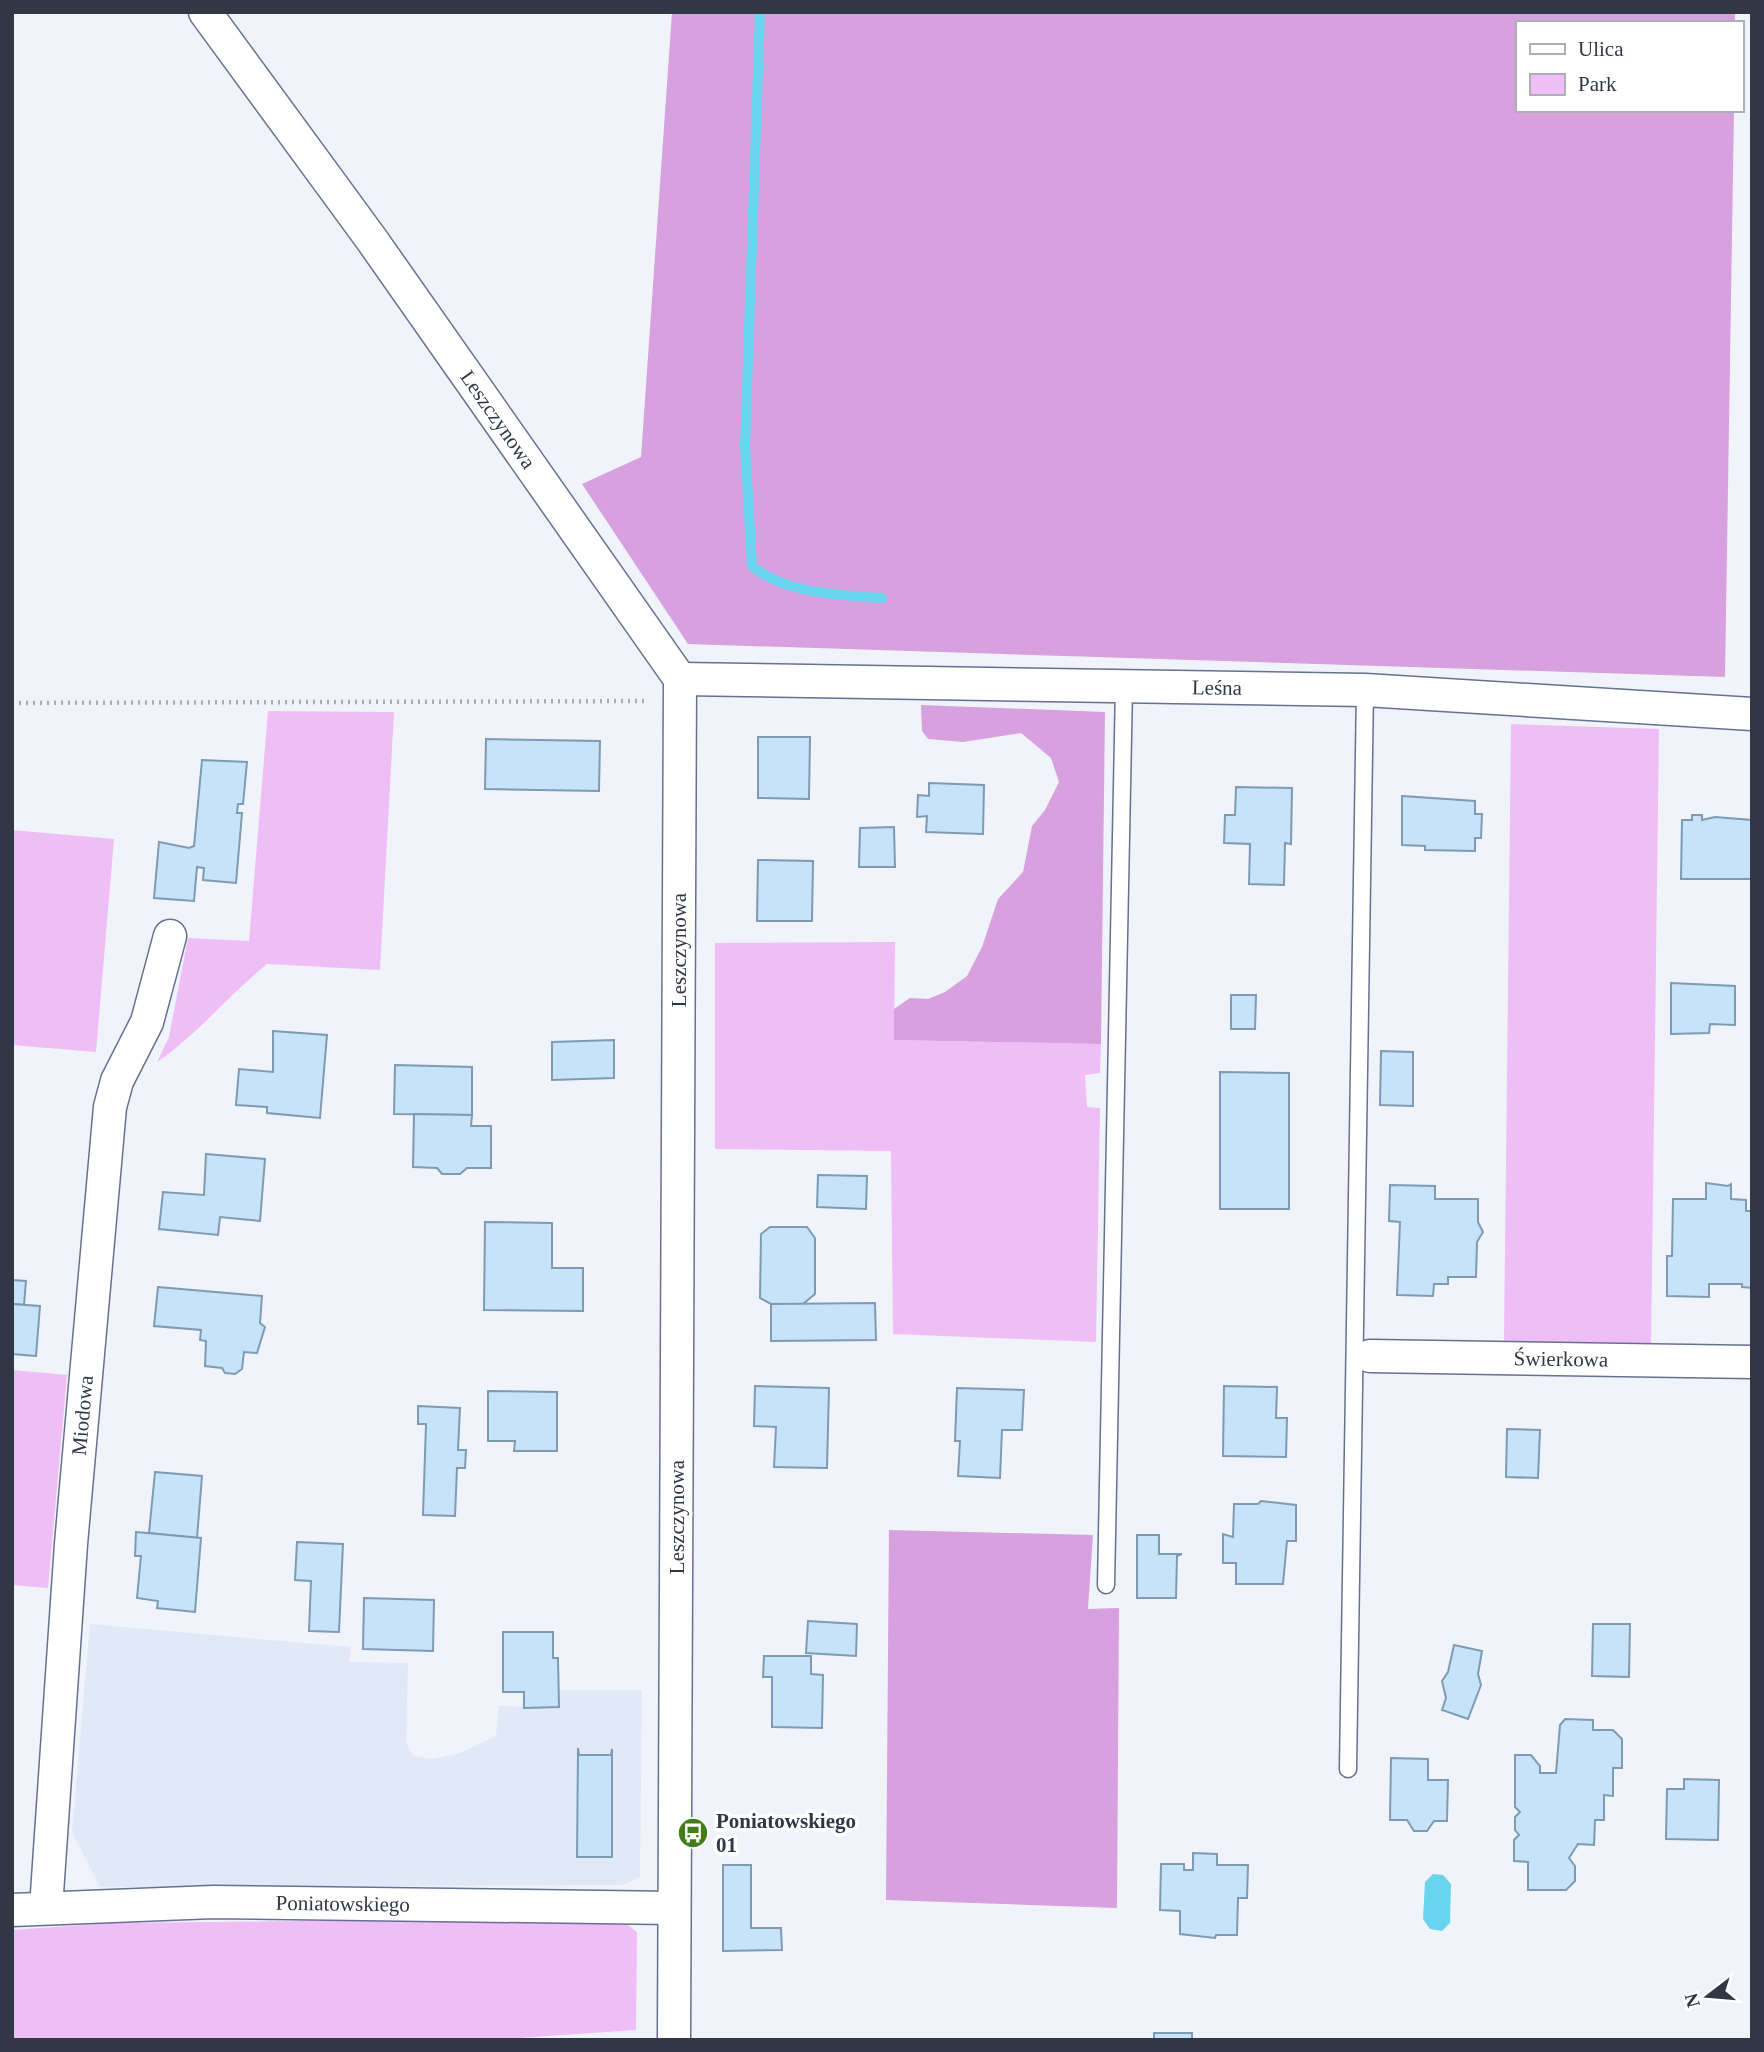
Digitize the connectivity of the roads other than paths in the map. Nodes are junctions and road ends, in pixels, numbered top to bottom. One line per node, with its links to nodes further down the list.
1 (205, 12): 3 (street, Leszczynowa)
2 (1124, 687): 3 (street, Leśna); 4 (street, Leśna); 9 (lane)
3 (680, 690): 12 (street, Leszczynowa)
4 (1365, 691): 5 (street, Leśna); 10 (lane)
5 (1752, 715)
6 (170, 936): 11 (street, Miodowa)
7 (1370, 1356): 8 (street, Świerkowa)
8 (1752, 1362)
9 (1106, 1585)
10 (1348, 1769)
11 (46, 1908): 12 (street, Poniatowskiego); 13 (street, Poniatowskiego)
12 (673, 1908): 14 (street, Leszczynowa)
13 (12, 1910)
14 (674, 2040)

